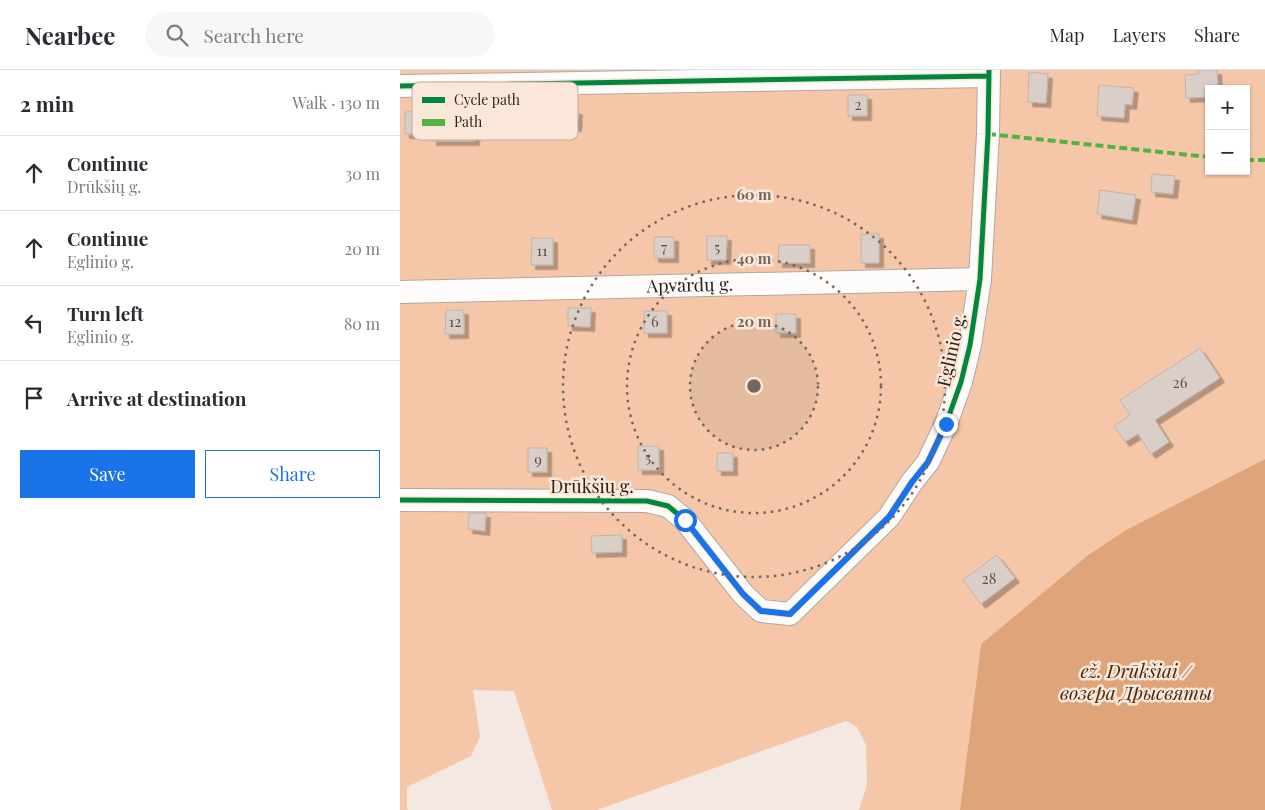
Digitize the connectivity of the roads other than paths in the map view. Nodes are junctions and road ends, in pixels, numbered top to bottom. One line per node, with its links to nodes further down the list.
1 (989, 73): 2 (street); 3 (street, Eglinio g.)
2 (578, 82)
3 (980, 279): 4 (street, Apvardų g.); 6 (street, Eglinio g.)
4 (400, 292)
5 (400, 500): 6 (street, Drūkšių g.)
6 (743, 594)

